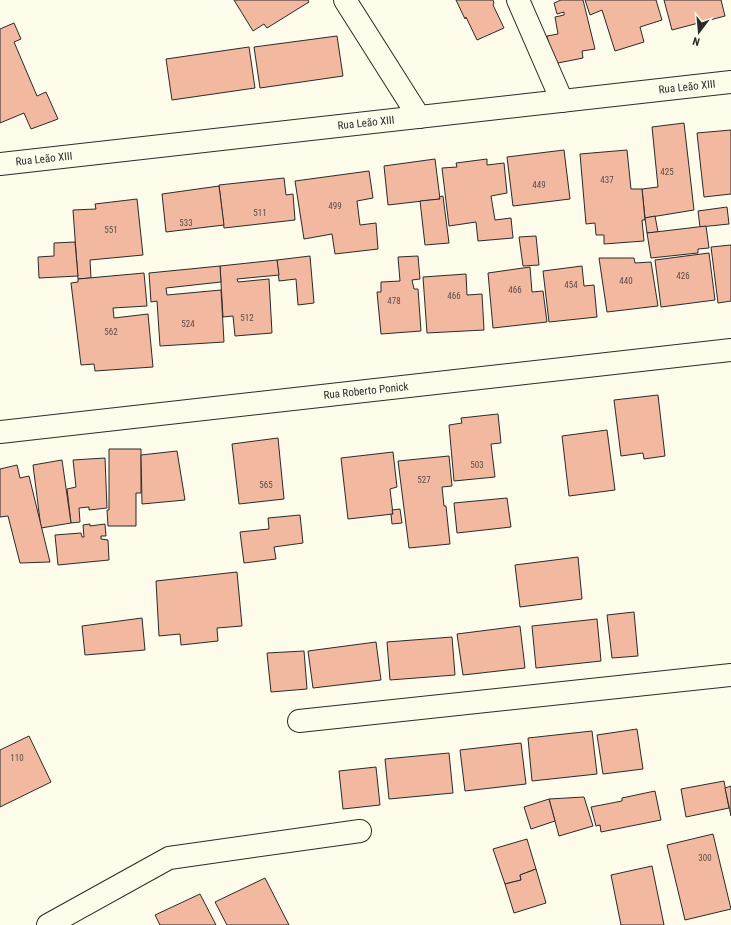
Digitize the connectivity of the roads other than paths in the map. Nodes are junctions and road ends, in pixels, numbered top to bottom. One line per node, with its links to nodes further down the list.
1 (345, 0): 5 (street)
2 (518, 0): 4 (street)
3 (731, 82): 4 (street, Rua Leão XIII)
4 (562, 101): 5 (street, Rua Leão XIII)
5 (420, 117): 6 (street, Rua Leão XIII)
6 (0, 164)
7 (731, 350): 8 (street, Rua Roberto Ponick)
8 (0, 432)
9 (731, 675): 10 (street)
10 (299, 721)
11 (360, 831): 12 (street)
12 (48, 925)

